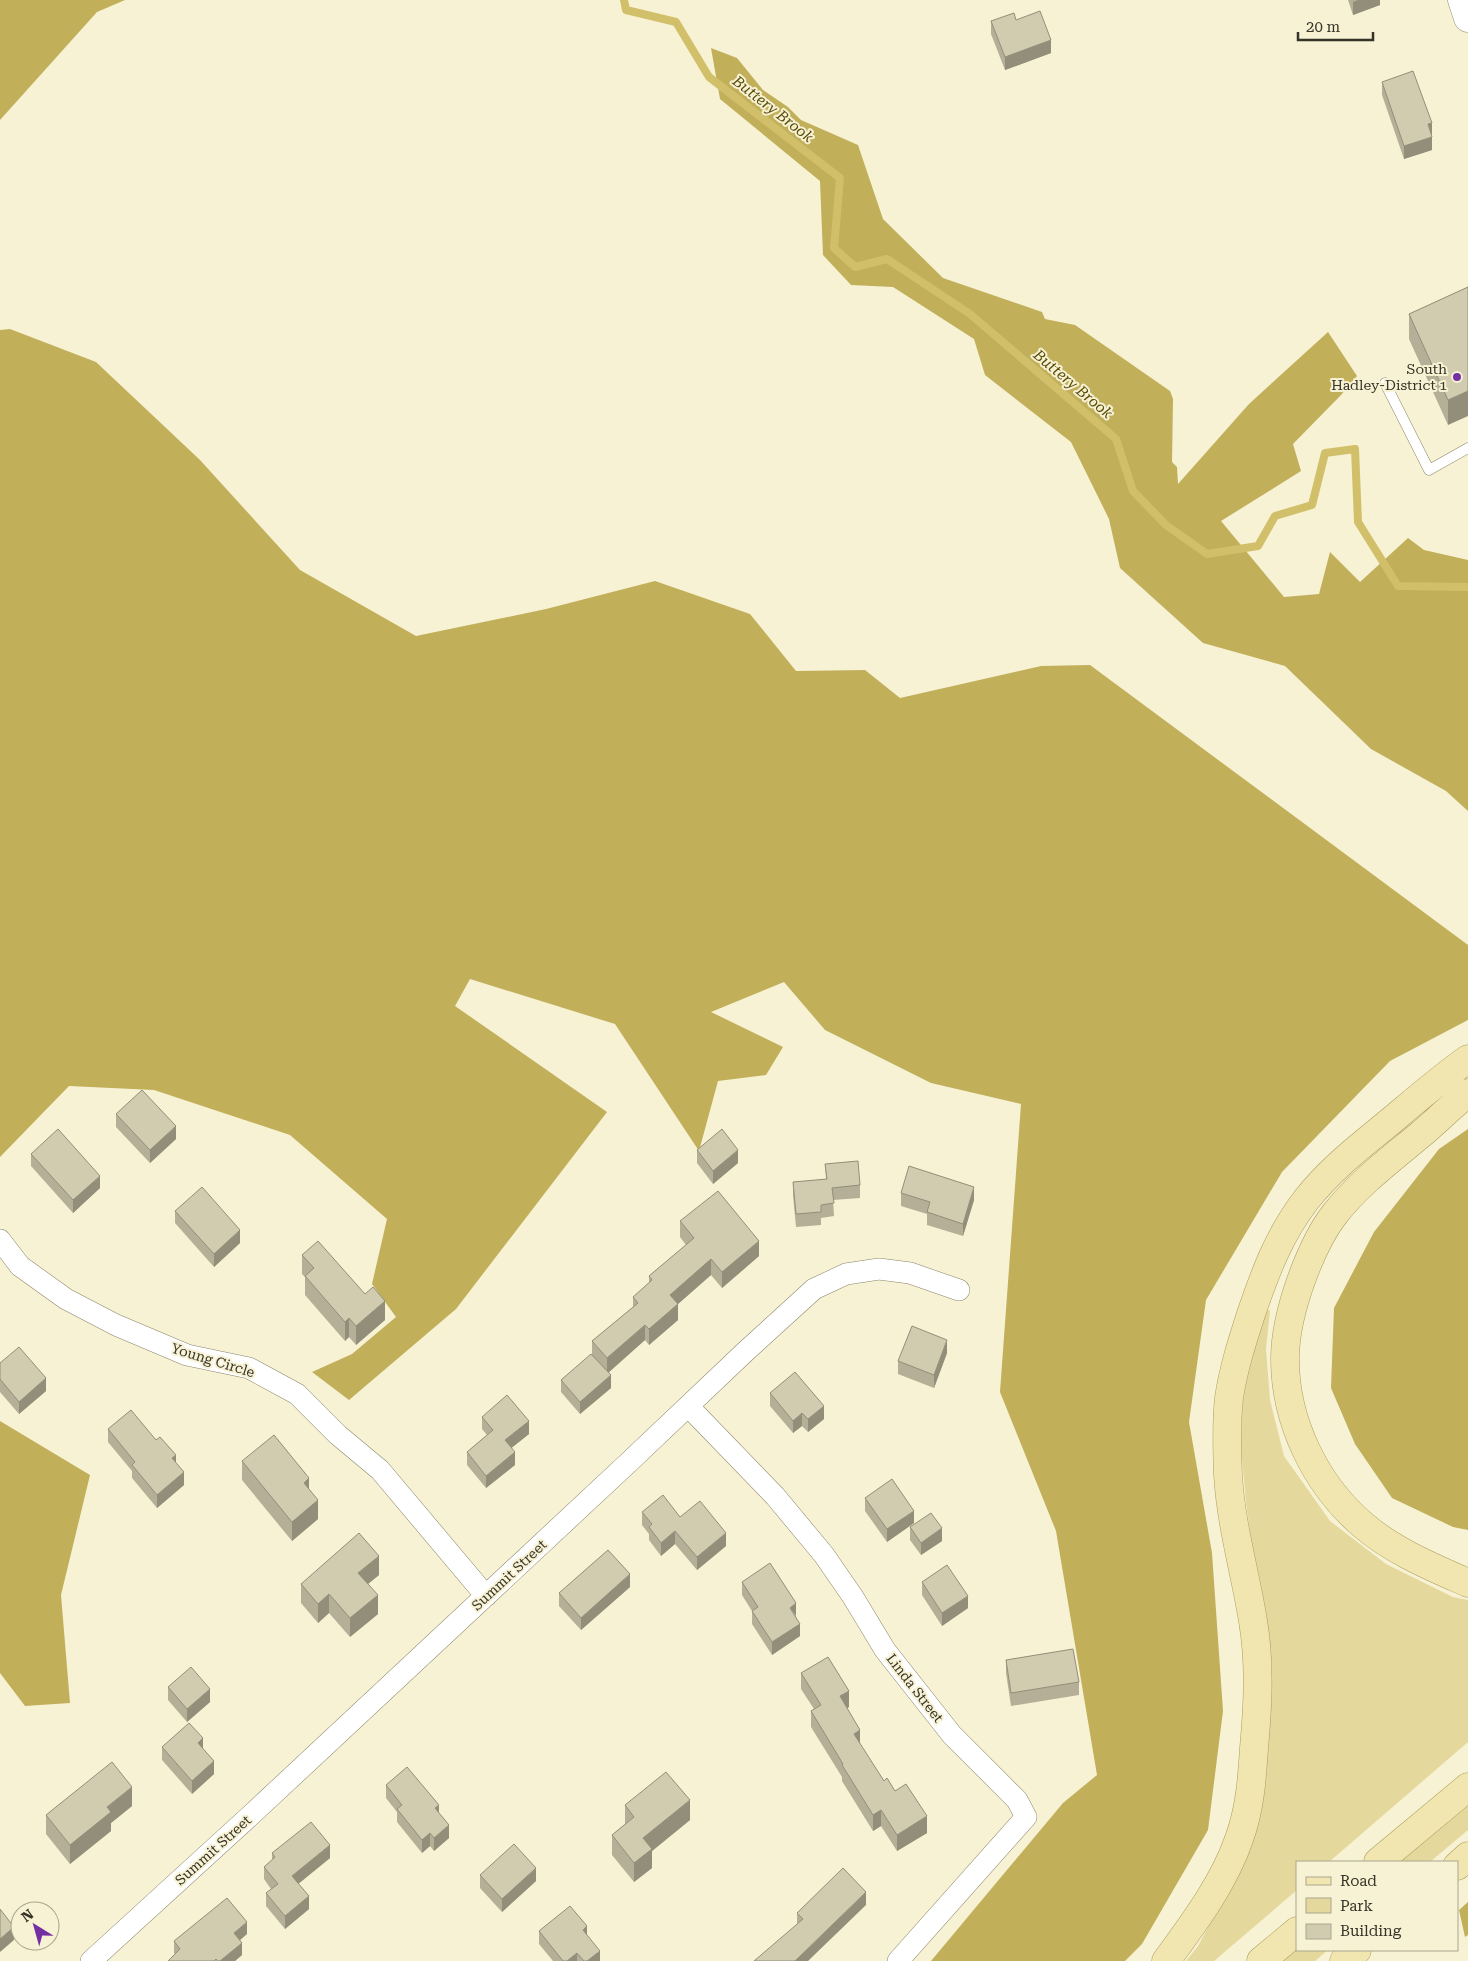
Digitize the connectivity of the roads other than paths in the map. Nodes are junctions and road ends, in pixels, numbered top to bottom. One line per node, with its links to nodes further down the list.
1 (1462, 0): 2 (main road)
2 (1468, 18)
3 (1385, 384): 4 (lane)
4 (1468, 448)
5 (1468, 1059): 20 (main road)
6 (1468, 1093): 10 (main road)
7 (0, 1240): 11 (street, Young Circle)
8 (959, 1290): 9 (street, Summit Street)
9 (688, 1406): 11 (street, Summit Street); 19 (street, Linda Street)
10 (1468, 1583)
11 (486, 1596): 18 (street, Summit Street)
12 (1468, 1787): 14 (main road)
13 (1468, 1856): 15 (main road)
14 (1379, 1861)
15 (1458, 1865)
16 (1296, 1931): 21 (main road)
17 (1356, 1951): 22 (main road)
18 (91, 1961)
19 (898, 1961)
20 (1166, 1961)
21 (1261, 1961)
22 (1344, 1961)

